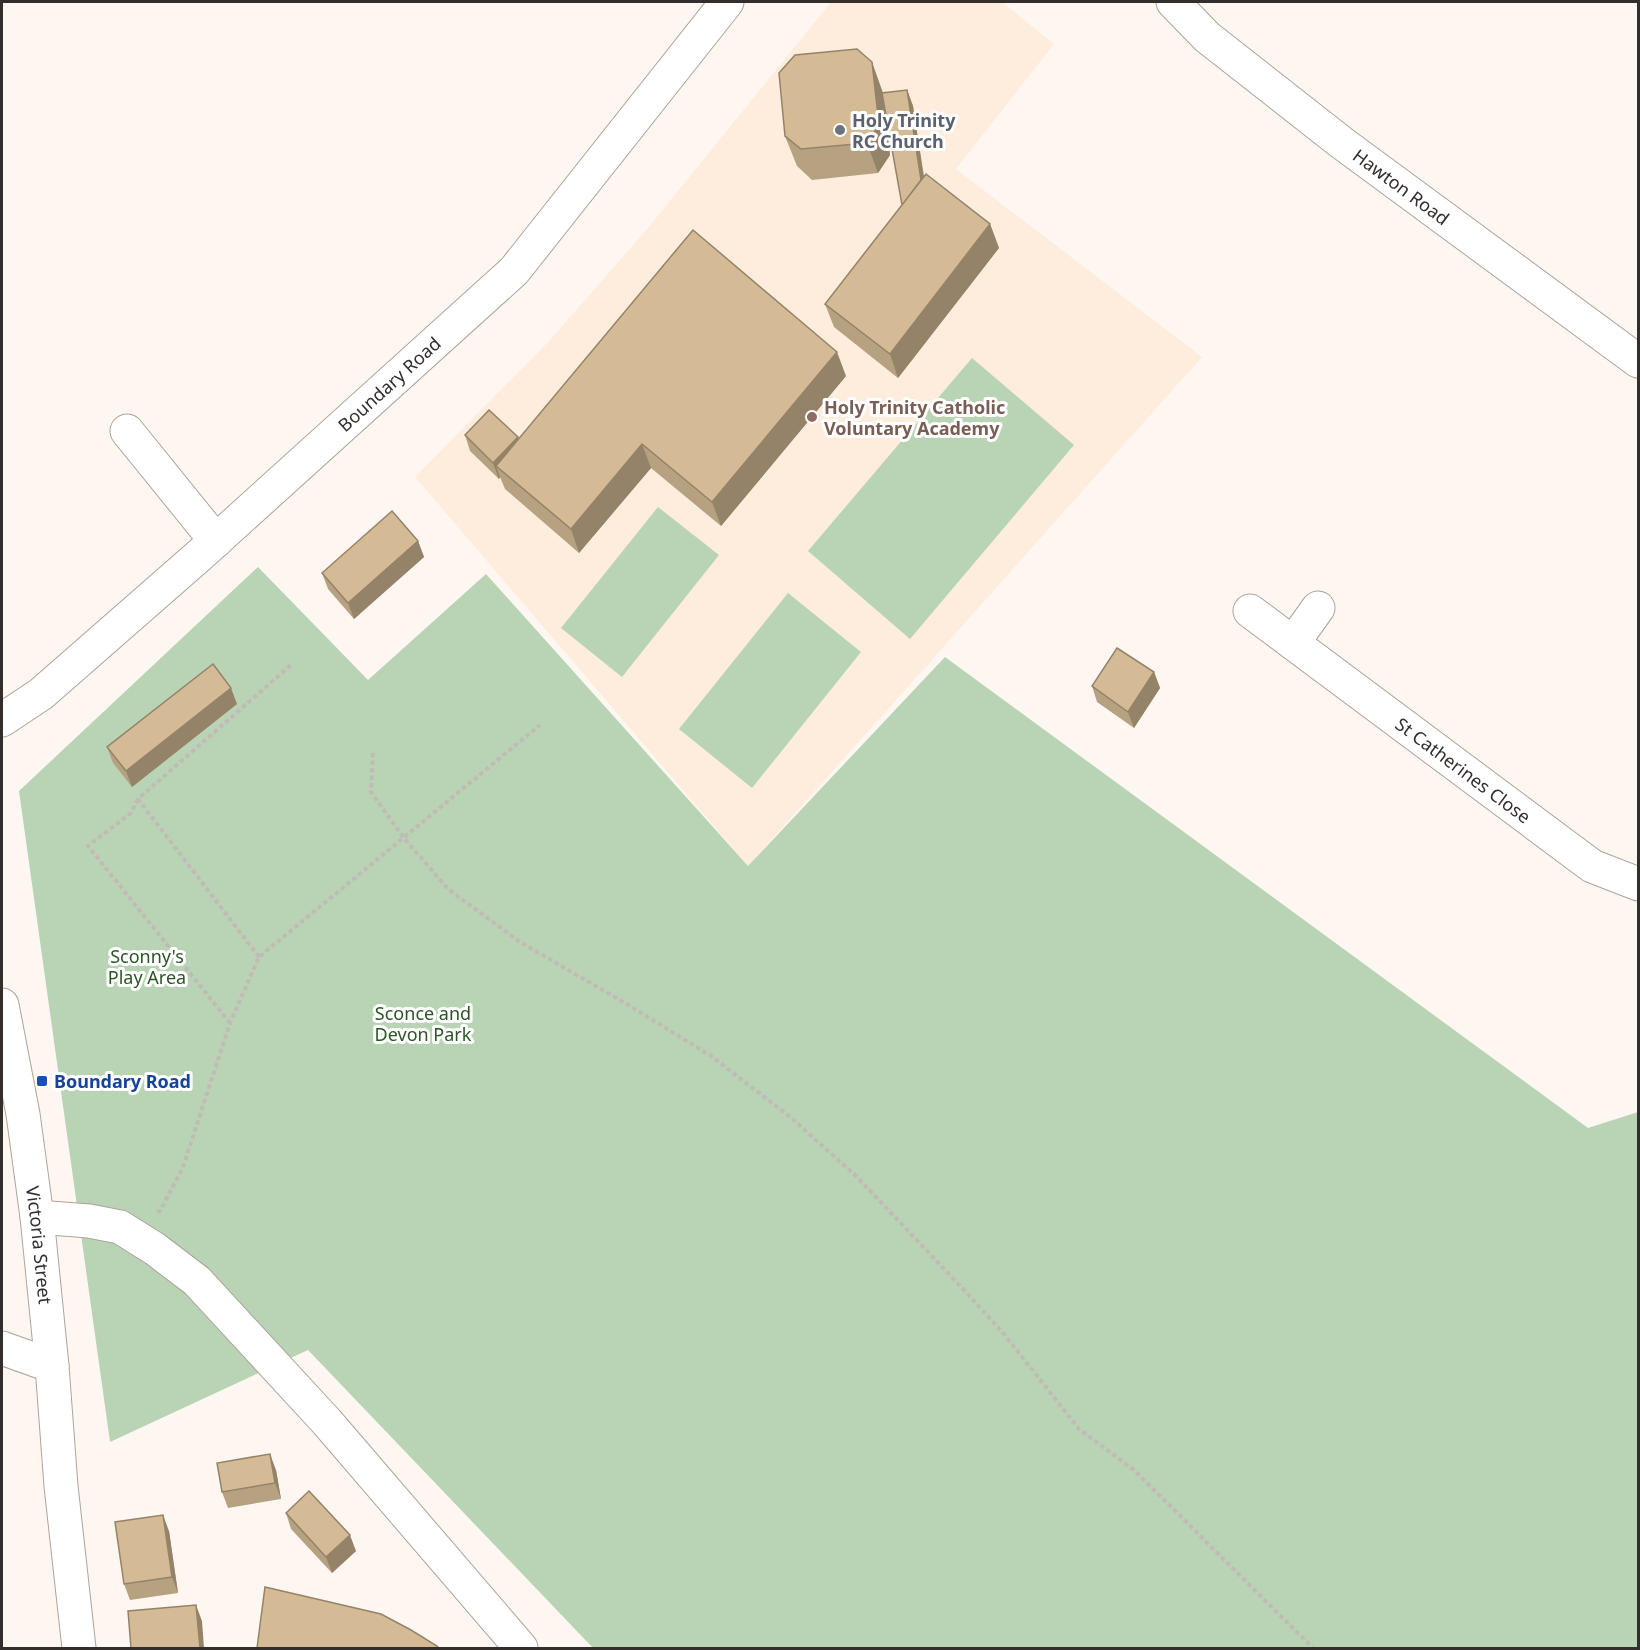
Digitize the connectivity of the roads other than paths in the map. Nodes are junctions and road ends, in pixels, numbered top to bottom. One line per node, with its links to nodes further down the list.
1 (727, 2): 5 (street, Boundary Road)
2 (1173, 2): 3 (street, Hawton Road)
3 (1638, 361)
4 (127, 431): 5 (street)
5 (216, 541): 9 (street, Boundary Road)
6 (1318, 608): 8 (street)
7 (1250, 612): 8 (street, St Catherines Close)
8 (1293, 643): 10 (street, St Catherines Close)
9 (2, 720)
10 (1638, 884)
11 (2, 1005): 12 (street, Victoria Street)
12 (37, 1217): 14 (street, Victoria Street); 16 (street)
13 (2, 1348): 14 (street)
14 (52, 1366): 15 (street, Victoria Street)
15 (79, 1648)
16 (521, 1648)

